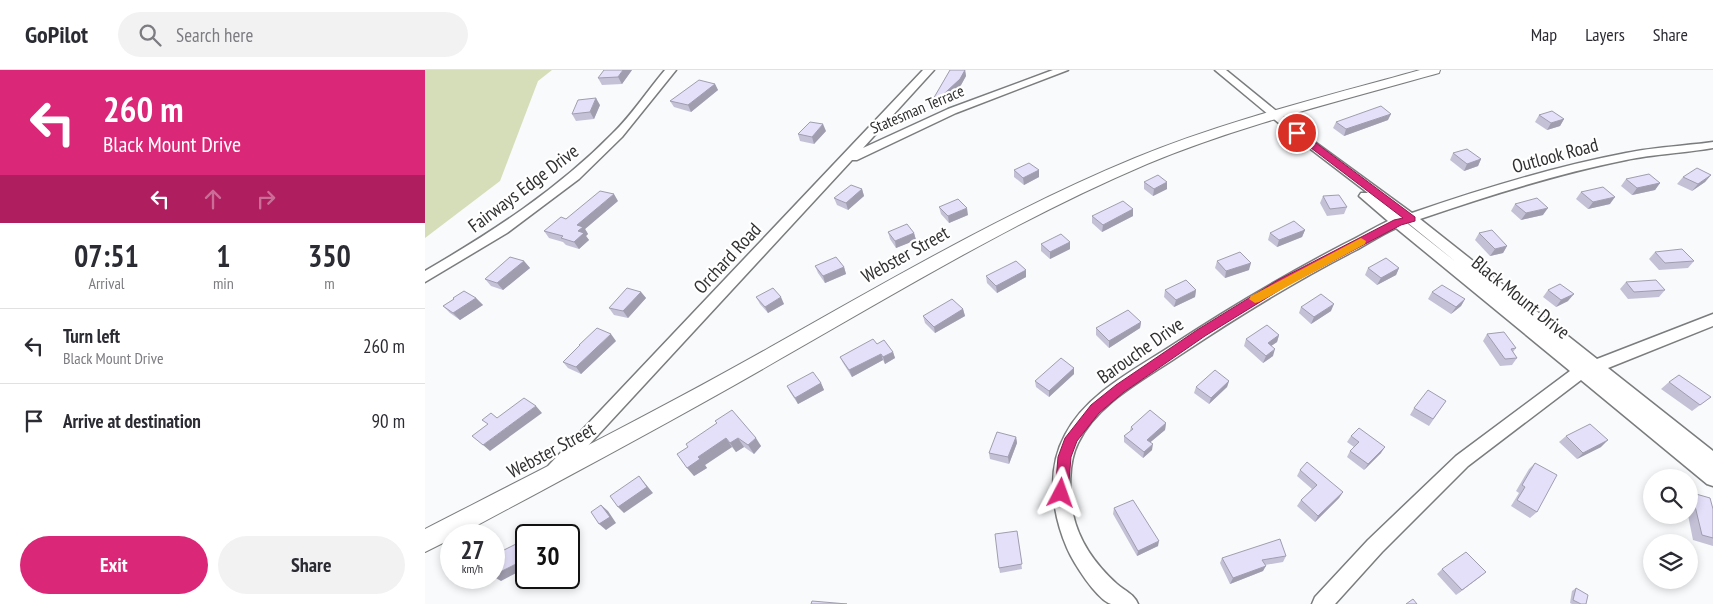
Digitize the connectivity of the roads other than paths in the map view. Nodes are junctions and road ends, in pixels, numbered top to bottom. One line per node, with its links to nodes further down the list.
1 (671, 70): 10 (street, Fairways Edge Drive)
2 (929, 70): 8 (street, Orchard Road)
3 (1063, 70): 8 (street, Statesman Terrace)
4 (1220, 70): 6 (street, Black Mount Drive)
5 (1434, 70): 6 (street, Webster Street)
6 (1274, 114): 9 (street, Black Mount Drive); 14 (street, Webster Street)
7 (1713, 144): 9 (street, Outlook Road)
8 (843, 162): 14 (street, Orchard Road)
9 (1404, 221): 12 (street, Black Mount Drive); 17 (street, Barouche Drive)
10 (425, 277)
11 (1713, 320): 12 (street)
12 (1587, 369): 13 (street, Black Mount Drive); 15 (street, Black Mount Drive); 18 (street)
13 (1713, 461)
14 (552, 473): 16 (street, Webster Street)
15 (1713, 478)
16 (425, 541)
17 (1127, 604)
18 (1322, 604)

